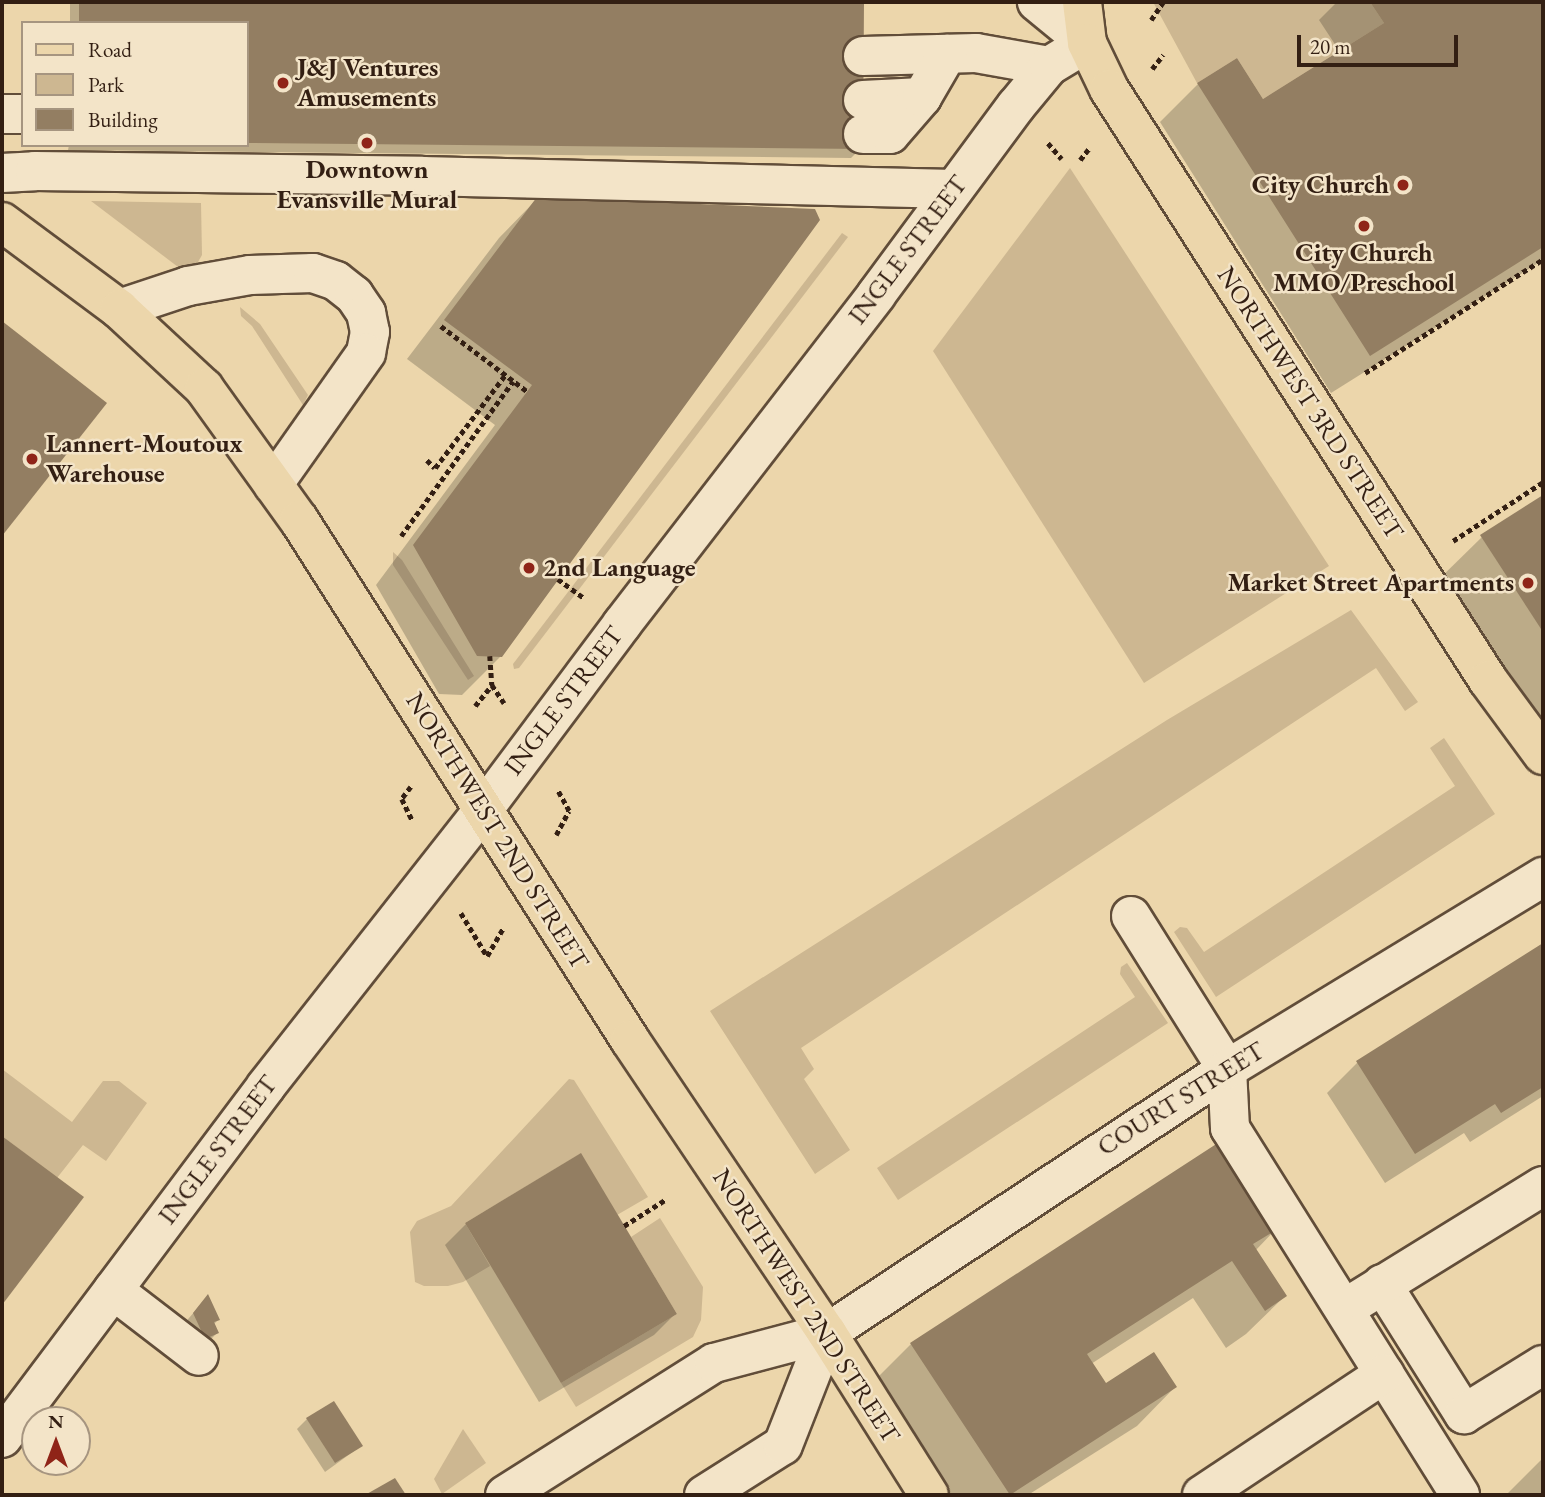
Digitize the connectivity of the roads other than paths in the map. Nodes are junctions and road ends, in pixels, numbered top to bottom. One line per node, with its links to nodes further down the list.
1 (1037, 2): 3 (street, NORTHWEST 3RD STREET)
2 (1082, 2): 3 (main road, NORTHWEST 3RD STREET)
3 (1087, 43): 6 (street, INGLE STREET); 15 (main road, NORTHWEST 3RD STREET)
4 (947, 54): 5 (street); 6 (street); 9 (street)
5 (863, 56)
6 (1049, 66): 11 (street, INGLE STREET)
7 (2, 114): 8 (street)
8 (21, 114)
9 (863, 117)
10 (2, 173): 11 (street)
11 (954, 189): 16 (street, INGLE STREET)
12 (2, 222): 13 (main road, NORTHWEST 2ND STREET)
13 (119, 309): 14 (main road, NORTHWEST 2ND STREET); 14 (street)
14 (273, 485): 16 (main road, NORTHWEST 2ND STREET)
15 (1543, 755)
16 (483, 810): 22 (street, INGLE STREET); 24 (main road, NORTHWEST 2ND STREET)
17 (1543, 877): 19 (street, COURT STREET)
18 (1130, 916): 19 (street)
19 (1227, 1069): 23 (street); 24 (street, COURT STREET)
20 (1543, 1186): 21 (street)
21 (1381, 1284): 23 (street); 26 (street)
22 (113, 1290): 25 (street); 28 (street, INGLE STREET)
23 (1343, 1311): 27 (street)
24 (827, 1333): 29 (street, COURT STREET); 30 (street); 31 (main road, NORTHWEST 2ND STREET)
25 (199, 1356)
26 (1543, 1365)
27 (1384, 1374): 32 (street); 33 (street)
28 (2, 1438)
29 (505, 1495)
30 (704, 1495)
31 (929, 1495)
32 (1202, 1495)
33 (1460, 1495)

